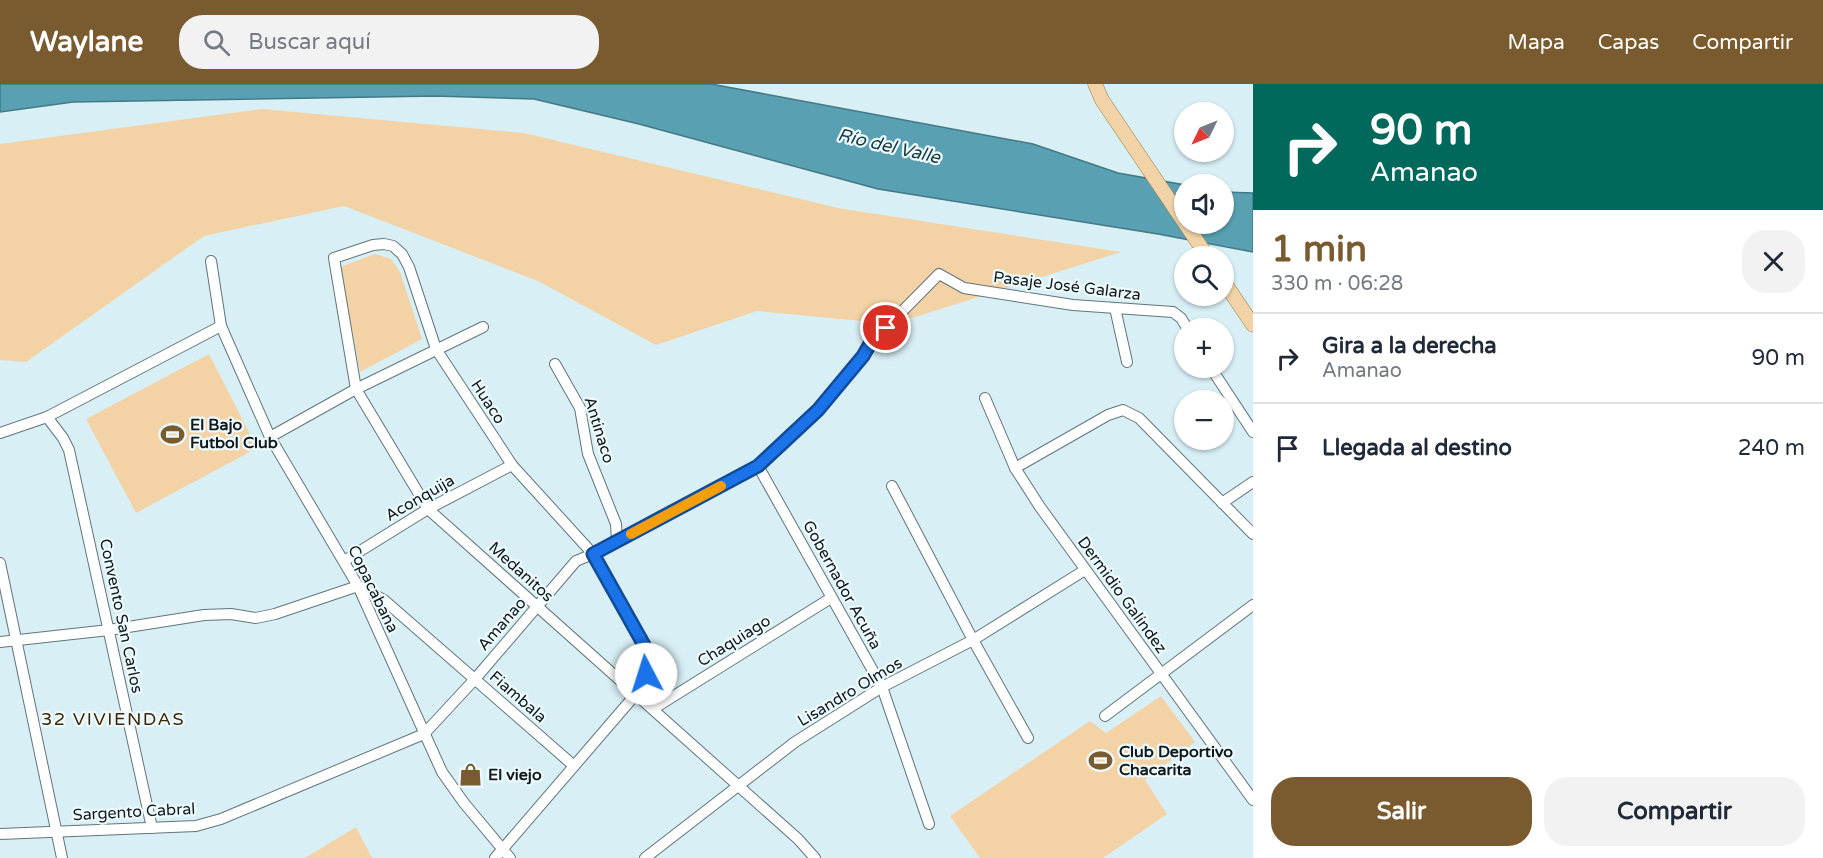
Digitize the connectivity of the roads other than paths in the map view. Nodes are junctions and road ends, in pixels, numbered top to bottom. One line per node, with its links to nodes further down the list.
1 (1086, 84): 3 (main road)
2 (1095, 84): 3 (main road)
3 (1102, 100): 5 (main road)
4 (393, 246): 14 (street, Huaco); 18 (street, Medanitos)
5 (1200, 246)
6 (211, 261): 12 (street, Copacabana)
7 (939, 274): 9 (street, Pasaje José Galarza); 25 (street, Amanao)
8 (1234, 297): 11 (main road)
9 (1115, 308): 10 (street, Pasaje José Galarza); 15 (street)
10 (1181, 318)
11 (1253, 325)
12 (221, 326): 20 (street); 23 (street, Copacabana)
13 (483, 327): 14 (street)
14 (436, 349): 18 (street); 24 (street, Huaco)
15 (1127, 362)
16 (555, 364): 32 (street, Antinaco)
17 (1218, 378): 21 (street)
18 (356, 388): 23 (street); 30 (street, Medanitos)
19 (985, 398): 26 (street, Dermidio Galíndez)
20 (47, 417): 22 (street); 41 (street, Convento San Carlos)
21 (1253, 432)
22 (0, 433)
23 (270, 437): 34 (street, Copacabana)
24 (512, 465): 30 (street, Aconquija); 33 (street, Huaco)
25 (758, 466): 32 (street, Amanao); 38 (street, Gobernador Acuña)
26 (1015, 468): 29 (street); 36 (street, Dermidio Galíndez)
27 (1253, 482): 29 (street)
28 (892, 486): 43 (street)
29 (1222, 503): 31 (street)
30 (428, 509): 34 (street, Aconquija); 40 (street, Medanitos)
31 (1253, 534)
32 (617, 541): 33 (street, Amanao)
33 (593, 554): 40 (street, Amanao); 48 (street)
34 (344, 561): 37 (street, Copacabana)
35 (0, 563): 42 (street)
36 (1085, 570): 43 (street, Lisandro Olmos); 45 (street, Dermidio Galíndez)
37 (358, 586): 41 (street); 46 (street, Fiambala); 51 (street, Copacabana)
38 (831, 598): 47 (street, Gobernador Acuña); 49 (street, Chaquiago)
39 (1253, 605): 45 (street)
40 (537, 607): 46 (street, Amanao); 48 (street, Medanitos)
41 (109, 630): 42 (street); 57 (street, Convento San Carlos)
42 (17, 639): 44 (street); 58 (street)
43 (973, 640): 47 (street, Lisandro Olmos); 52 (street)
44 (0, 642)
45 (1162, 674): 50 (street); 55 (street, Dermidio Galíndez)
46 (475, 679): 51 (street, Amanao); 53 (street, Fiambala)
47 (882, 687): 54 (street, Lisandro Olmos); 56 (street, Gobernador Acuña)
48 (636, 694): 49 (street, Medanitos); 53 (street)
49 (653, 710): 54 (street, Medanitos)
50 (1105, 716)
51 (424, 735): 57 (street, Sargento Cabral); 60 (street, Copacabana)
52 (1028, 738)
53 (573, 765): 60 (street)
54 (738, 785): 62 (street, Lisandro Olmos); 63 (street, Medanitos)
55 (1253, 800)
56 (929, 824)
57 (152, 828): 58 (street, Sargento Cabral)
58 (57, 831): 59 (street, Sargento Cabral); 61 (street)
59 (0, 834)
60 (502, 855)
61 (62, 858)
62 (645, 858)
63 (815, 858)

